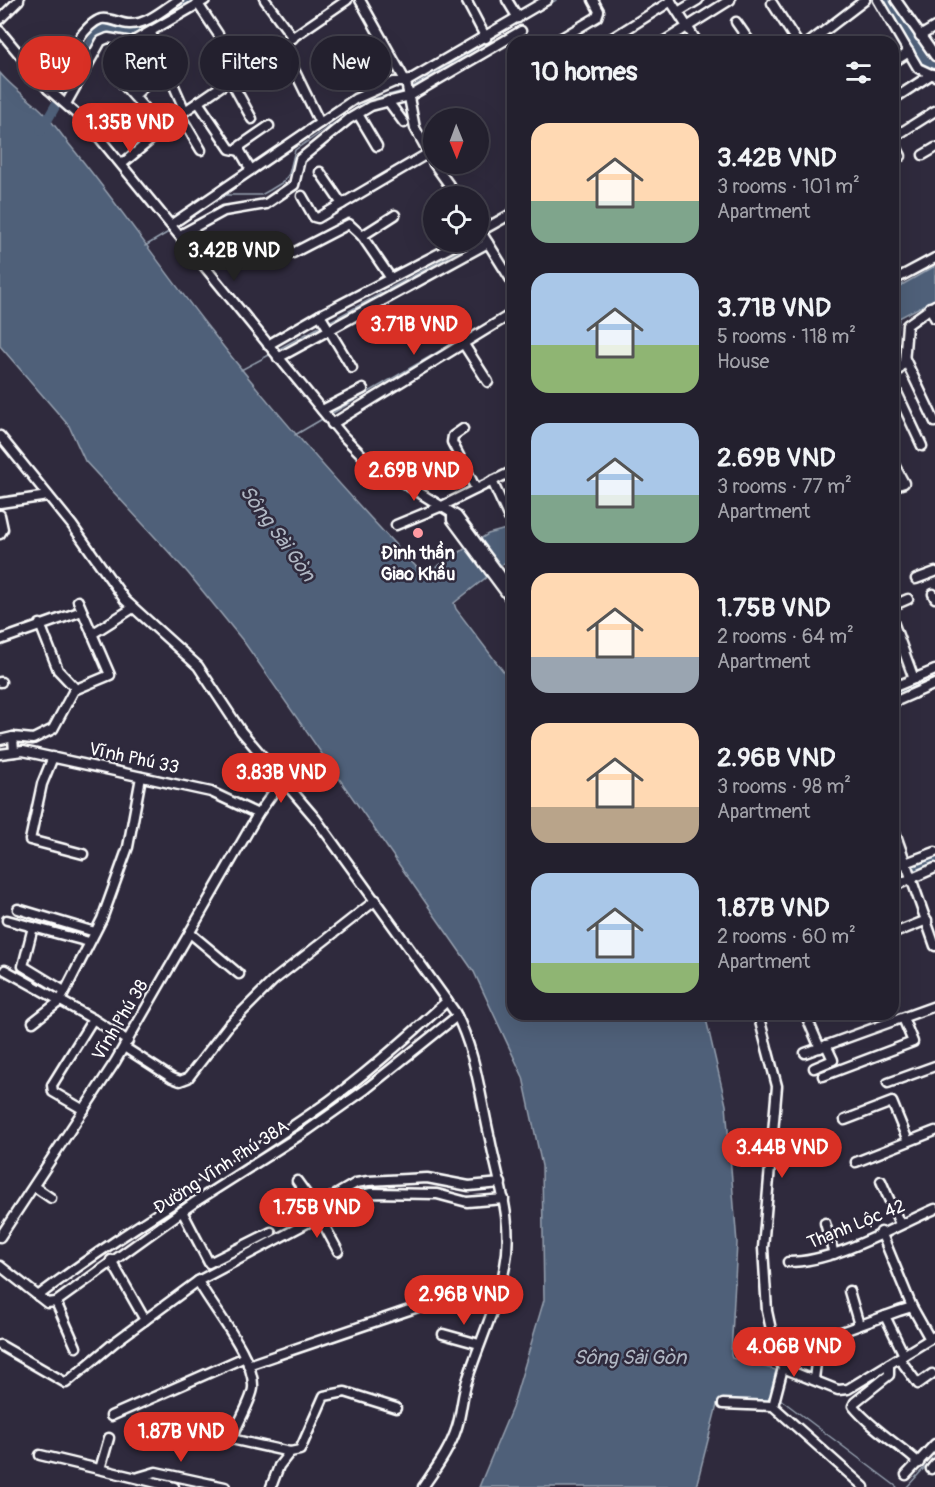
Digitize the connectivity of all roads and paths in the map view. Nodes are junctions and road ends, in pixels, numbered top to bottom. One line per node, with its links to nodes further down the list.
1 (19, 0): 20 (street)
2 (178, 0): 28 (street)
3 (265, 0): 30 (street)
4 (347, 0): 31 (street)
5 (360, 0): 50 (street)
6 (466, 0): 41 (street)
7 (507, 0): 19 (street)
8 (593, 0): 33 (street)
9 (698, 0): 18 (street)
10 (730, 0): 22 (street)
11 (865, 0): 39 (street)
12 (878, 0): 45 (street)
13 (896, 0): 40 (street)
14 (544, 1): 19 (street)
15 (670, 1): 18 (street); 34 (street)
16 (202, 2): 26 (street); 27 (street)
17 (772, 3): 38 (street)
18 (678, 12): 22 (street)
19 (518, 18): 41 (street)
20 (0, 19)
21 (736, 22): 37 (street)
22 (687, 27): 35 (street); 36 (street)
23 (935, 27): 40 (street)
24 (0, 31): 44 (street)
25 (520, 31): 32 (street)
26 (151, 33): 29 (street); 62 (street)
27 (218, 34)
28 (84, 36)
29 (145, 36)
30 (292, 36)
31 (296, 36)
32 (510, 36)
33 (565, 36)
34 (616, 36)
35 (673, 36)
36 (693, 36)
37 (746, 36)
38 (793, 36)
39 (818, 36)
40 (920, 36): 46 (street)
41 (486, 38): 50 (street)
42 (507, 38): 50 (street)
43 (103, 39): 58 (street)
44 (18, 52)
45 (909, 52): 47 (street); 48 (street)
46 (935, 56)
47 (899, 58)
48 (933, 75): 57 (street)
49 (299, 80): 65 (street)
50 (408, 89): 59 (street); 65 (street); 70 (street)
51 (50, 90): 58 (street)
52 (128, 90): 56 (street)
53 (140, 90): 56 (street)
54 (217, 90): 60 (street)
55 (236, 90): 64 (street)
56 (134, 96): 68 (street)
57 (899, 96)
58 (65, 101): 79 (street)
59 (388, 101): 63 (street); 66 (street)
60 (198, 102): 62 (street); 75 (street)
61 (935, 111): 69 (street)
62 (182, 113): 68 (street); 73 (street)
63 (358, 114): 71 (street); 87 (street)
64 (252, 119)
65 (320, 123): 80 (street)
66 (404, 123)
67 (269, 126): 75 (street)
68 (163, 129): 79 (street)
69 (899, 134)
70 (423, 145)
71 (377, 146)
72 (935, 148): 76 (street)
73 (201, 150)
74 (899, 150): 78 (street)
75 (240, 151): 80 (street)
76 (923, 155)
77 (423, 156): 83 (street)
78 (902, 156)
79 (122, 164): 87 (street)
80 (250, 171): 87 (street)
81 (320, 172): 83 (street)
82 (302, 196): 83 (street)
83 (342, 204)
84 (395, 215): 88 (street)
85 (507, 216): 86 (street)
86 (489, 225)
87 (175, 228): 102 (street)
88 (362, 236): 92 (street); 95 (street)
89 (489, 245): 94 (street)
90 (441, 252): 95 (street)
91 (470, 252): 100 (street)
92 (293, 253)
93 (935, 258): 96 (street)
94 (507, 273)
95 (390, 277): 100 (street)
96 (899, 277)
97 (933, 306): 99 (street); 103 (street)
98 (507, 316): 101 (street)
99 (935, 318)
100 (325, 323): 102 (street); 102 (street); 104 (street)
101 (464, 343): 106 (street); 109 (street)
102 (274, 352): 109 (street)
103 (904, 359): 105 (street); 110 (street)
104 (352, 368)
105 (899, 370)
106 (488, 382)
107 (363, 389): 109 (street)
108 (899, 395): 113 (street)
109 (327, 417): 121 (street)
110 (935, 422)
111 (463, 429): 118 (street)
112 (0, 436): 119 (street)
113 (922, 446)
114 (899, 473): 117 (street)
115 (507, 474): 116 (street)
116 (492, 481): 118 (street); 122 (street)
117 (899, 484)
118 (476, 489): 121 (street)
119 (46, 494): 120 (street); 134 (street)
120 (0, 503)
121 (442, 506): 124 (street); 127 (street)
122 (507, 514)
123 (0, 515): 125 (street)
124 (396, 525)
125 (0, 534)
126 (935, 572): 128 (street)
127 (496, 574): 129 (street); 130 (street)
128 (916, 579)
129 (507, 586)
130 (507, 595)
131 (908, 599): 133 (street)
132 (78, 601): 135 (street)
133 (899, 603)
134 (133, 608): 137 (street); 152 (street)
135 (82, 611): 136 (street); 137 (street)
136 (40, 624): 139 (street); 144 (street)
137 (92, 634): 144 (street)
138 (899, 638): 141 (street)
139 (0, 640)
140 (935, 670): 141 (street)
141 (914, 679): 143 (street)
142 (935, 684): 145 (street)
143 (899, 685)
144 (76, 689): 146 (street)
145 (899, 700)
146 (13, 737): 147 (street); 148 (street)
147 (0, 740)
148 (14, 750): 149 (street, Vĩnh Phú 33); 150 (street, Vĩnh Phú 33)
149 (0, 754)
150 (52, 757): 151 (street, Vĩnh Phú 33); 156 (street)
151 (141, 777): 153 (street, Vĩnh Phú 33); 167 (street)
152 (283, 779): 153 (street, Vĩnh Phú 38); 162 (street)
153 (258, 814): 169 (street, Vĩnh Phú 38)
154 (899, 841): 157 (street)
155 (935, 852): 157 (street)
156 (83, 854)
157 (908, 862): 158 (street); 160 (street)
158 (899, 865)
159 (935, 868): 160 (street)
160 (913, 877): 161 (street); 165 (street)
161 (899, 884)
162 (376, 900): 176 (street); 186 (street)
163 (18, 909): 167 (street)
164 (7, 920): 166 (street)
165 (930, 922): 168 (street); 171 (street)
166 (33, 927): 170 (street); 174 (street)
167 (95, 932): 170 (street)
168 (899, 932)
169 (190, 933): 173 (street); 186 (street, Vĩnh Phú 38)
170 (89, 942): 174 (street)
171 (935, 946)
172 (5, 969): 175 (street)
173 (239, 974)
174 (64, 991): 175 (street)
175 (60, 1000): 180 (street); 185 (street)
176 (447, 1001): 178 (street); 221 (street)
177 (935, 1006): 179 (street)
178 (457, 1016): 200 (street); 206 (street, Đường Vĩnh Phú 38A)
179 (903, 1018): 181 (street); 191 (street)
180 (93, 1019): 186 (street); 193 (street)
181 (899, 1019)
182 (760, 1020): 235 (street)
183 (808, 1020): 187 (street)
184 (897, 1020): 187 (street)
185 (33, 1022)
186 (126, 1044): 193 (street, Vĩnh Phú 38)
187 (823, 1046): 188 (street); 190 (street)
188 (805, 1053)
189 (935, 1066): 192 (street)
190 (814, 1068)
191 (823, 1076)
192 (888, 1083)
193 (84, 1110): 201 (street, Vĩnh Phú 38)
194 (845, 1120): 196 (street)
195 (935, 1131): 196 (street)
196 (908, 1141): 197 (street)
197 (855, 1162)
198 (297, 1181): 205 (street)
199 (881, 1181): 209 (street)
200 (501, 1183): 203 (street); 205 (street)
201 (35, 1187): 202 (street); 212 (street, Vĩnh Phú 38)
202 (51, 1198)
203 (504, 1199): 205 (street); 219 (street)
204 (935, 1209): 209 (street, Thạnh Lộc 42)
205 (317, 1210): 207 (street); 213 (street); 218 (street)
206 (182, 1211): 210 (street); 215 (street, Đường Vĩnh Phú 38A)
207 (301, 1215)
208 (825, 1223): 214 (street)
209 (900, 1224): 211 (street, Thạnh Lộc 42)
210 (271, 1232)
211 (881, 1232): 214 (street, Thạnh Lộc 42); 223 (street)
212 (0, 1237)
213 (338, 1251)
214 (834, 1254): 216 (street, Thạnh Lộc 42)
215 (111, 1260): 222 (street, Đường Vĩnh Phú 38A); 225 (street)
216 (788, 1262)
217 (0, 1266): 221 (street)
218 (198, 1281): 225 (street); 233 (street)
219 (500, 1285): 229 (street); 233 (street)
220 (849, 1292): 226 (street)
221 (38, 1296): 222 (street)
222 (56, 1302): 231 (street)
223 (912, 1307): 224 (street); 228 (street)
224 (885, 1316): 226 (street); 232 (street)
225 (145, 1320): 230 (street)
226 (859, 1325): 237 (street)
227 (442, 1334): 229 (street)
228 (932, 1338): 232 (street)
229 (479, 1344): 253 (street)
230 (0, 1345)
231 (76, 1347)
232 (901, 1356): 234 (street); 236 (street)
233 (247, 1361): 241 (street); 244 (street)
234 (889, 1364): 237 (street); 246 (street)
235 (783, 1368): 237 (street); 239 (street)
236 (932, 1374)
237 (814, 1380)
238 (723, 1404): 239 (street)
239 (773, 1406): 254 (street)
240 (396, 1408): 244 (street)
241 (111, 1416)
242 (109, 1437): 247 (street)
243 (935, 1444): 246 (street)
244 (290, 1452): 252 (street)
245 (40, 1455): 247 (street)
246 (919, 1463): 248 (street)
247 (100, 1469): 249 (street)
248 (906, 1476)
249 (139, 1477): 250 (street); 251 (street)
250 (174, 1487)
251 (225, 1487)
252 (271, 1487)
253 (423, 1487)
254 (864, 1487)

